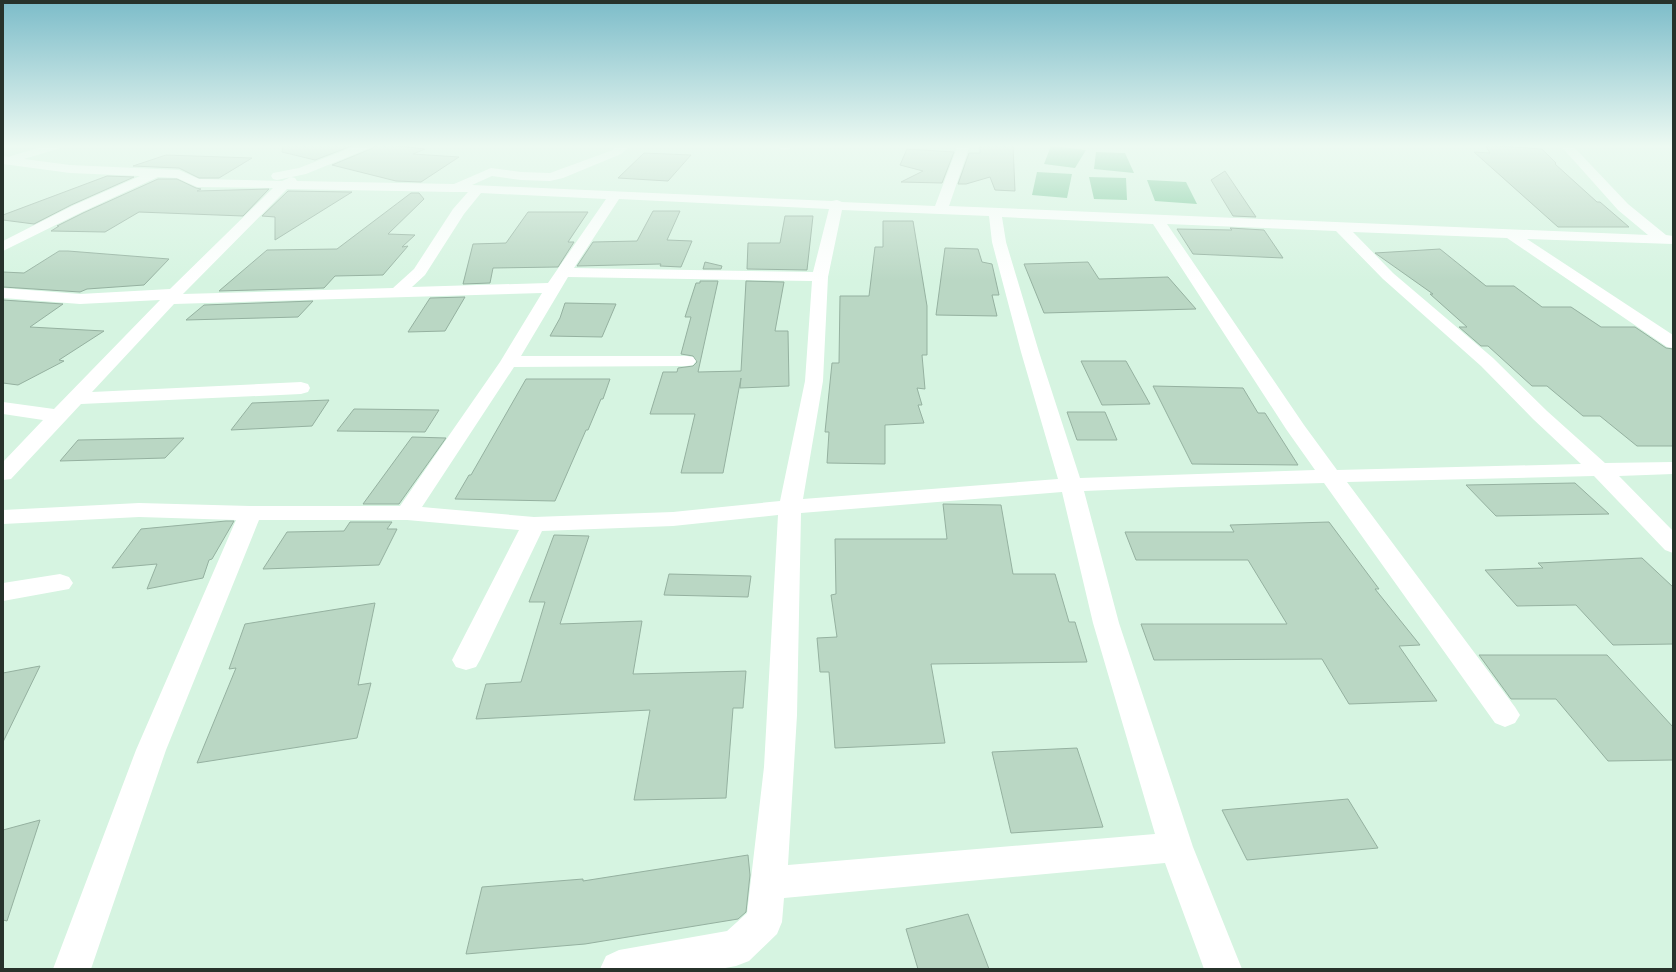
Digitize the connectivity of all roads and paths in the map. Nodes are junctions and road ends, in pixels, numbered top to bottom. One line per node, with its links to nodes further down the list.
1 (116, 190): 15 (street)
2 (278, 190): 21 (street)
3 (477, 190): 19 (street)
4 (509, 190): 7 (street)
5 (948, 190): 9 (street)
6 (1607, 190): 14 (street)
7 (615, 195): 8 (street); 16 (street)
8 (837, 204): 9 (street); 17 (street)
9 (941, 209): 10 (street)
10 (994, 212): 11 (street); 33 (street)
11 (1157, 220): 12 (street); 32 (street)
12 (1339, 226): 13 (street); 30 (street)
13 (1511, 234): 14 (street); 22 (street)
14 (1668, 240)
15 (3, 247)
16 (563, 272): 17 (street); 18 (street)
17 (820, 277): 34 (street)
18 (554, 288): 19 (street); 24 (street)
19 (398, 292): 21 (street)
20 (3, 293): 21 (street)
21 (172, 297): 26 (street)
22 (1673, 343)
23 (687, 361): 24 (street)
24 (509, 362): 36 (street)
25 (301, 388): 26 (street)
26 (76, 398): 28 (street)
27 (3, 408): 28 (street)
28 (59, 416): 31 (street)
29 (1673, 468): 30 (street)
30 (1601, 471): 32 (street); 39 (street)
31 (3, 474)
32 (1331, 476): 33 (street); 43 (street)
33 (1071, 485): 34 (street); 44 (street)
34 (790, 506): 38 (street); 45 (street)
35 (250, 513): 36 (street); 37 (street); 46 (street)
36 (407, 514): 38 (street)
37 (3, 517)
38 (534, 524): 42 (street)
39 (1673, 545)
40 (60, 583): 41 (street)
41 (3, 592)
42 (466, 660)
43 (1505, 715)
44 (1176, 847): 45 (street); 48 (street)
45 (770, 883): 47 (street)
46 (72, 969)
47 (619, 969)
48 (1223, 969)

